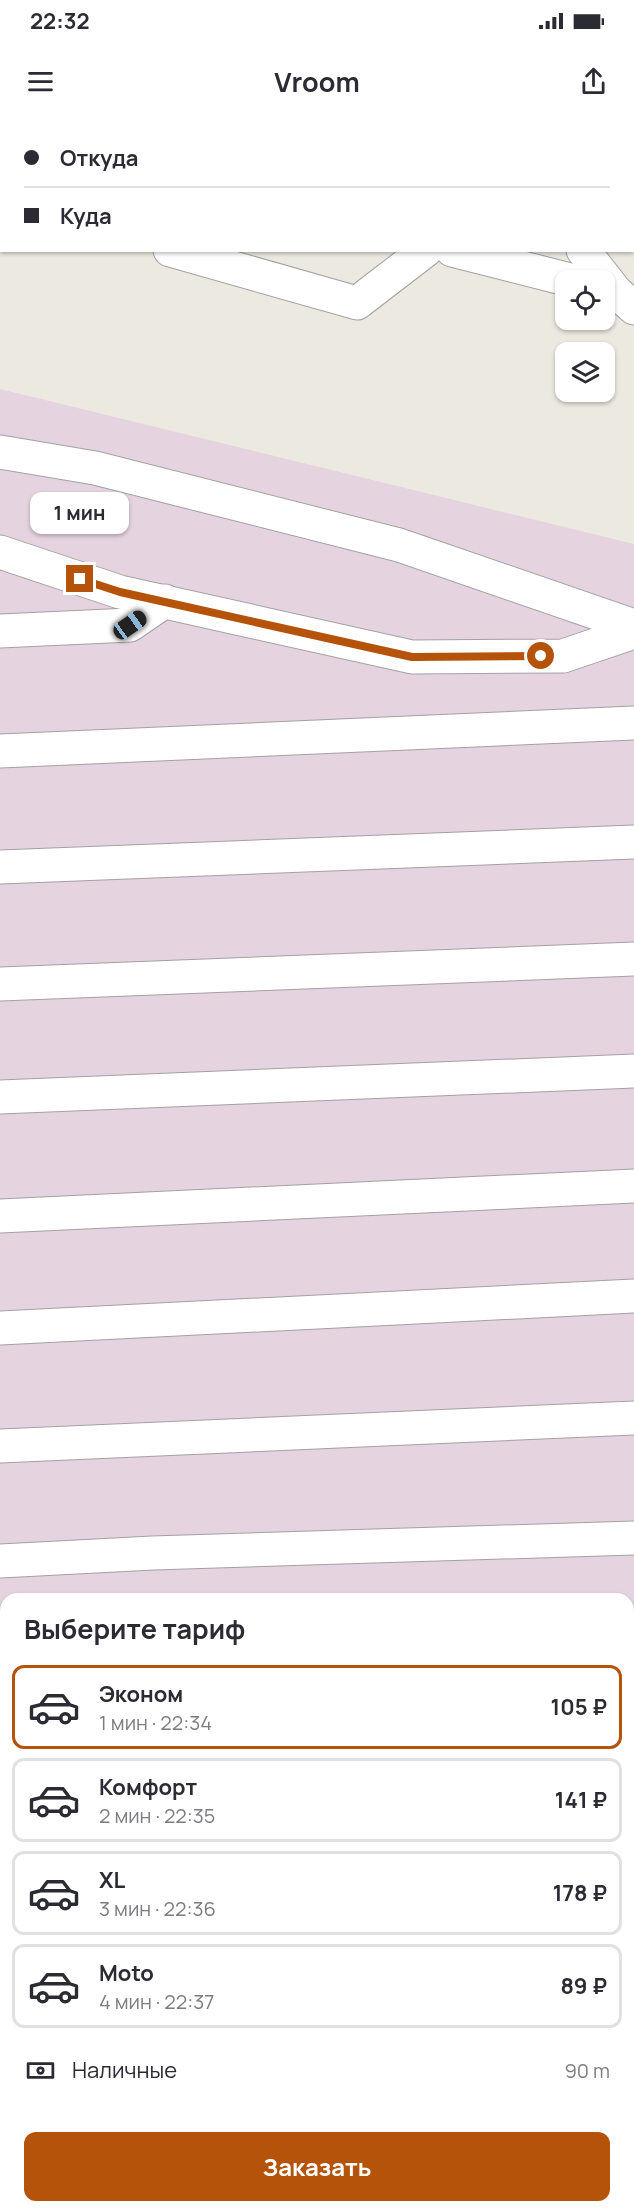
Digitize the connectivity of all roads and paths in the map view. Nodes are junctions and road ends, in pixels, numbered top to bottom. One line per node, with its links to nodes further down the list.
1 (177, 252): 2 (lane)
2 (423, 252)
3 (460, 252): 5 (lane)
4 (585, 252): 6 (lane)
5 (555, 276)
6 (618, 296)
7 (0, 452): 10 (lane)
8 (0, 552): 9 (lane)
9 (165, 601): 11 (lane); 12 (lane)
10 (634, 626)
11 (0, 631)
12 (634, 632)
13 (634, 723): 14 (lane)
14 (0, 751)
15 (634, 842): 16 (lane)
16 (0, 867)
17 (634, 959): 18 (lane)
18 (0, 984)
19 (634, 1071): 20 (lane)
20 (0, 1097)
21 (634, 1186): 22 (lane)
22 (0, 1216)
23 (634, 1296): 24 (lane)
24 (0, 1328)
25 (634, 1418): 26 (lane)
26 (0, 1446)
27 (634, 1538): 28 (lane)
28 (0, 1561)

